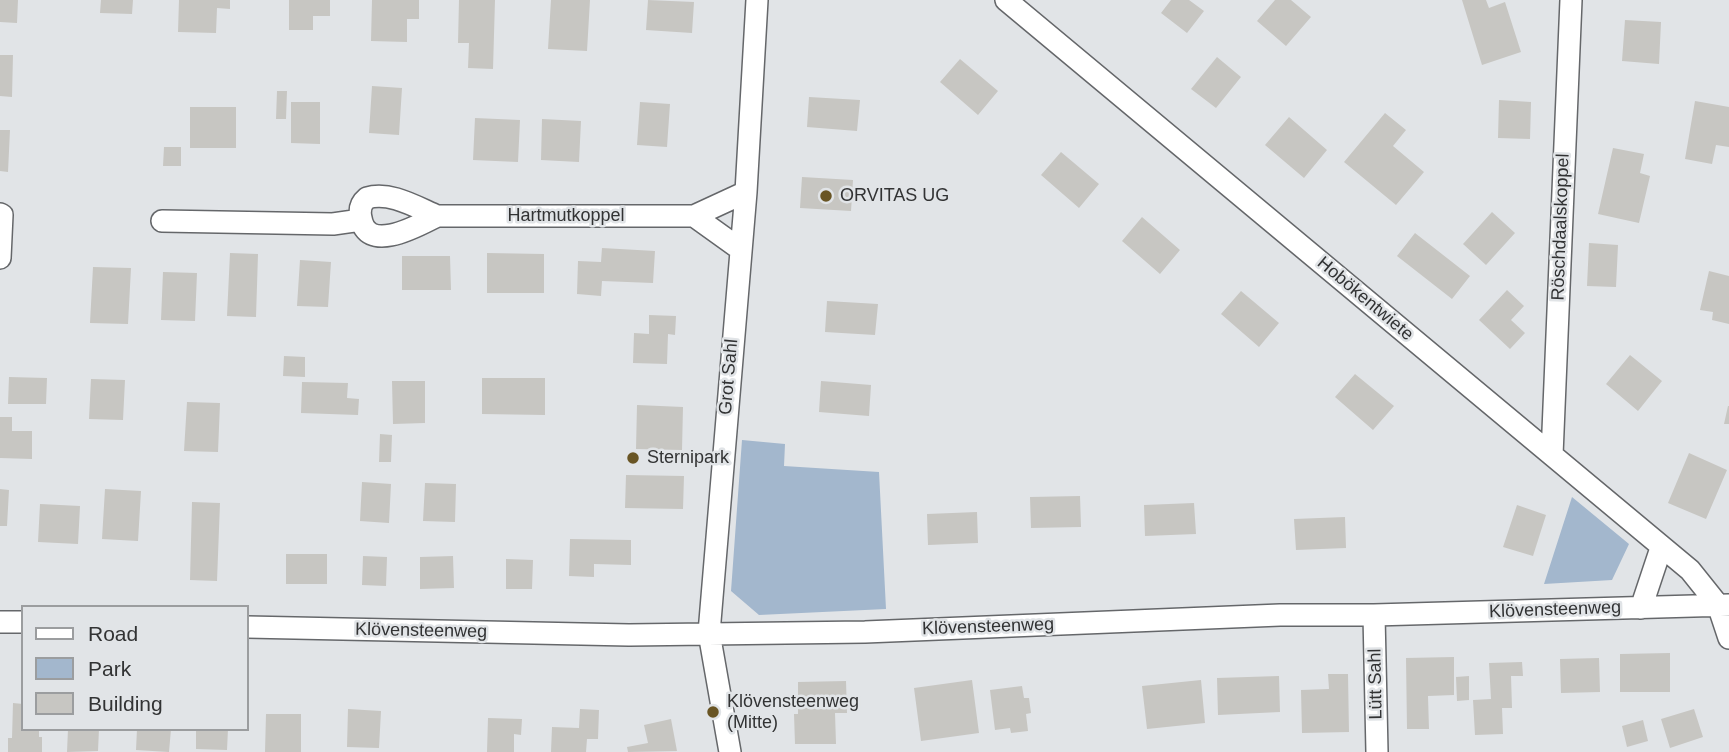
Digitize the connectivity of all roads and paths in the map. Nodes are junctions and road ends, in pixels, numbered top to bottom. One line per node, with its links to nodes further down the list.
1 (757, 0): 4 (street, Grot Sahl)
2 (1006, 0): 12 (street, Hobökentwiete)
3 (1571, 0): 12 (street, Röschdaalskoppel)
4 (746, 192): 7 (street, Hartmutkoppel); 10 (street, Grot Sahl)
5 (0, 214): 11 (street)
6 (437, 216): 7 (street, Hartmutkoppel); 8 (street, Hartmutkoppel); 8 (street, Hartmutkoppel)
7 (694, 216): 10 (street)
8 (361, 220): 9 (street)
9 (162, 222)
10 (740, 248): 20 (street, Grot Sahl)
11 (0, 258)
12 (1552, 455): 13 (street, Hobökentwiete)
13 (1661, 548): 14 (street, Hobökentwiete); 15 (street)
14 (1723, 605): 15 (street, Klövensteenweg); 21 (street)
15 (1641, 608): 16 (street, Klövensteenweg)
16 (1374, 615): 20 (street, Klövensteenweg); 23 (street, Lütt Sahl)
17 (0, 622): 18 (street)
18 (21, 622)
19 (248, 627): 20 (street, Klövensteenweg)
20 (709, 633): 22 (street, Grot Sahl)
21 (1729, 638)
22 (730, 752)
23 (1377, 752)

